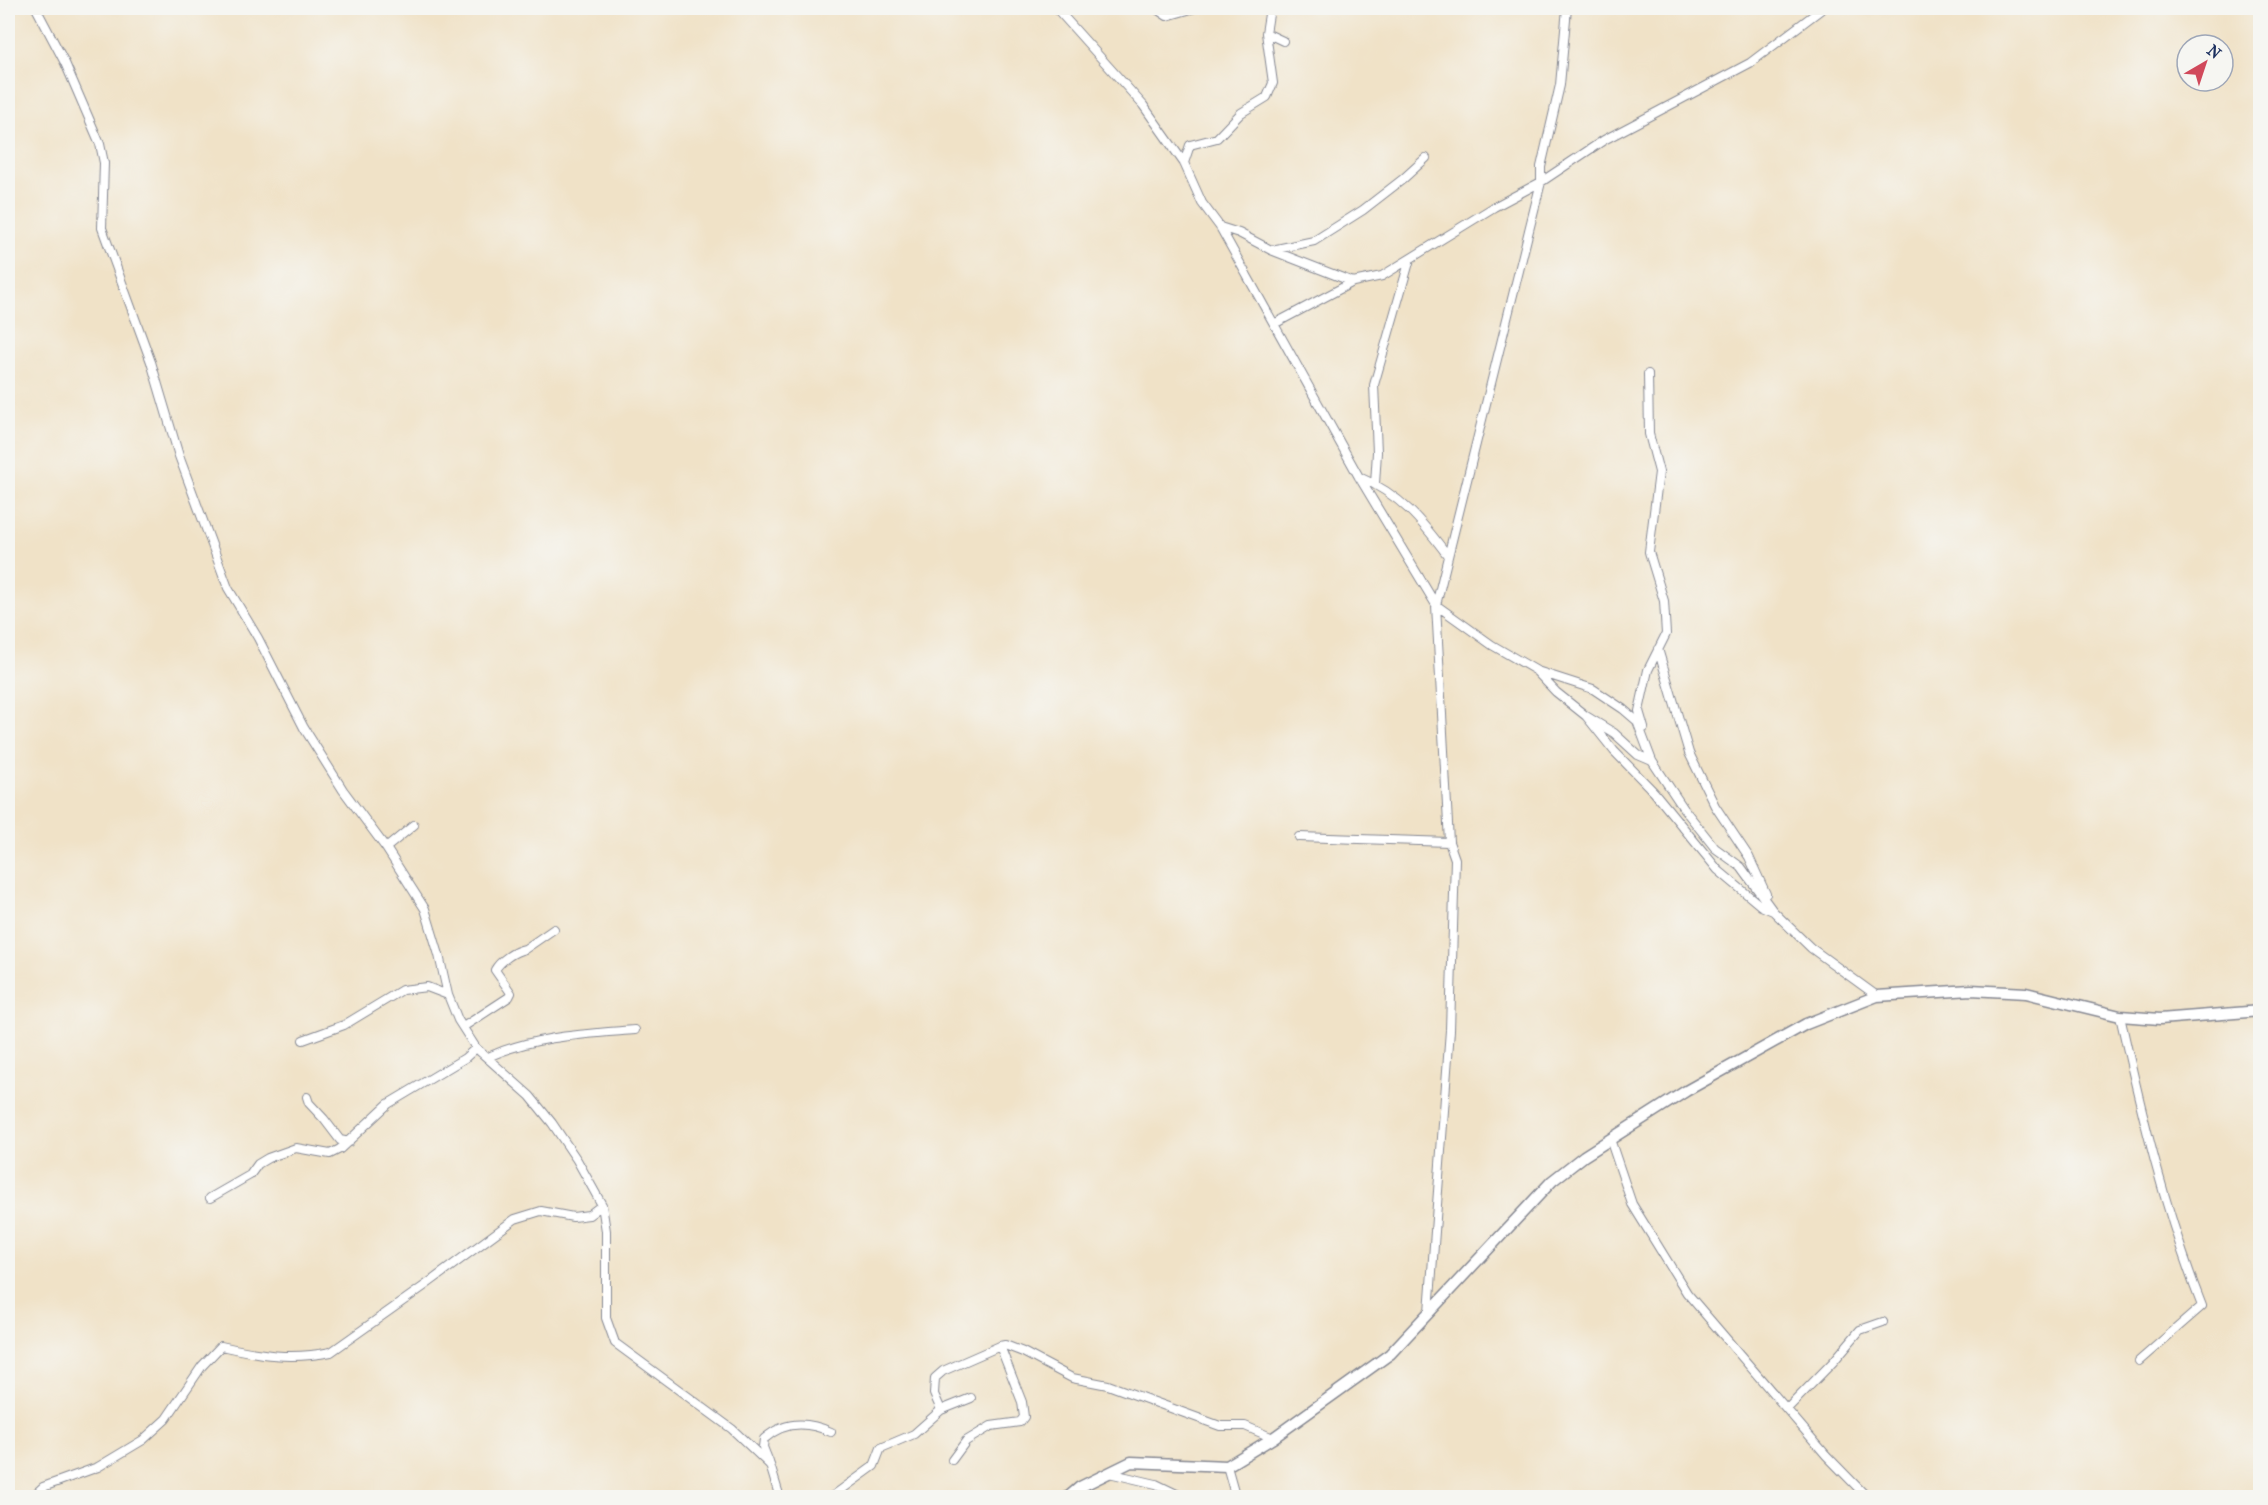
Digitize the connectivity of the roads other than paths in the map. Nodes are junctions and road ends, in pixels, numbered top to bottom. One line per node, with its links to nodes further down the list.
1 (36, 8): 32 (street)
2 (1056, 8): 13 (street)
3 (1155, 8): 4 (street)
4 (1195, 8)
5 (1269, 8): 10 (street)
6 (1558, 8): 9 (street)
7 (1567, 8): 9 (street)
8 (1823, 8): 14 (street)
9 (1565, 24): 14 (street)
10 (1266, 33): 11 (street); 13 (street)
11 (1283, 41)
12 (1426, 158): 16 (street)
13 (1184, 163): 15 (street)
14 (1541, 182): 17 (street); 23 (street)
15 (1220, 227): 16 (street); 19 (street)
16 (1271, 250): 18 (street)
17 (1410, 259): 18 (street); 22 (street)
18 (1353, 282): 19 (street)
19 (1274, 324): 21 (street)
20 (1648, 374): 25 (street)
21 (1359, 477): 22 (street); 24 (street)
22 (1375, 483): 23 (street)
23 (1449, 555): 24 (street)
24 (1436, 605): 26 (street); 31 (street)
25 (1658, 649): 28 (street); 33 (street)
26 (1537, 671): 27 (street); 28 (street)
27 (1586, 716): 28 (street); 33 (street)
28 (1652, 761): 33 (street)
29 (414, 825): 32 (street)
30 (1299, 837): 31 (street)
31 (1449, 842): 49 (street)
32 (386, 848): 35 (street)
33 (1773, 911): 36 (street)
34 (554, 929): 39 (street)
35 (448, 995): 39 (street); 41 (street)
36 (1877, 996): 38 (street); 45 (street)
37 (2260, 1011): 38 (street)
38 (2120, 1016): 52 (street)
39 (463, 1027): 42 (street)
40 (635, 1030): 43 (street)
41 (303, 1040)
42 (476, 1048): 43 (street); 46 (street)
43 (488, 1056): 48 (street)
44 (307, 1097): 46 (street)
45 (1610, 1139): 49 (street); 54 (street)
46 (349, 1142): 47 (street)
47 (210, 1198)
48 (602, 1205): 59 (street); 62 (street)
49 (1429, 1312): 57 (street)
50 (1883, 1322): 54 (street)
51 (1000, 1347): 55 (street); 57 (street); 58 (street)
52 (2139, 1361)
53 (971, 1398): 55 (street)
54 (1787, 1409): 68 (street)
55 (941, 1410): 64 (street)
56 (831, 1432): 59 (street)
57 (1273, 1438): 60 (street)
58 (952, 1460)
59 (770, 1465): 63 (street)
60 (1227, 1466): 61 (street); 67 (street)
61 (1109, 1473): 65 (street); 66 (street)
62 (31, 1497)
63 (780, 1497)
64 (830, 1497)
65 (1067, 1497)
66 (1185, 1497)
67 (1236, 1497)
68 (1868, 1497)

